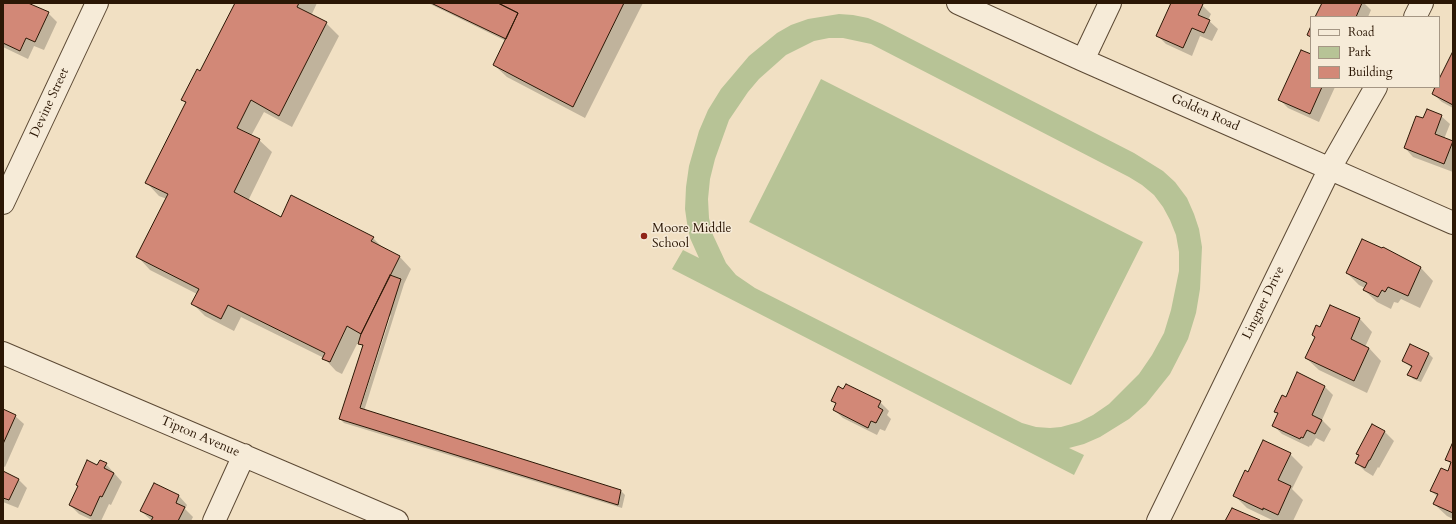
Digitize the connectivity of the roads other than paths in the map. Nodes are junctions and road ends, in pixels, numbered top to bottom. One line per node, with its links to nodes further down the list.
1 (97, 3): 9 (street, Devine Street)
2 (958, 3): 6 (street, Golden Road)
3 (1110, 3): 6 (street)
4 (1422, 3): 5 (street)
5 (1416, 16)
6 (1083, 60): 8 (street, Golden Road)
7 (1375, 88): 8 (street, Lingner Drive)
8 (1330, 168): 10 (street, Golden Road); 15 (street, Lingner Drive)
9 (3, 203)
10 (1453, 223)
11 (3, 353): 12 (street, Tipton Avenue)
12 (244, 455): 13 (street); 14 (street, Tipton Avenue)
13 (214, 521)
14 (397, 521)
15 (1158, 521)

